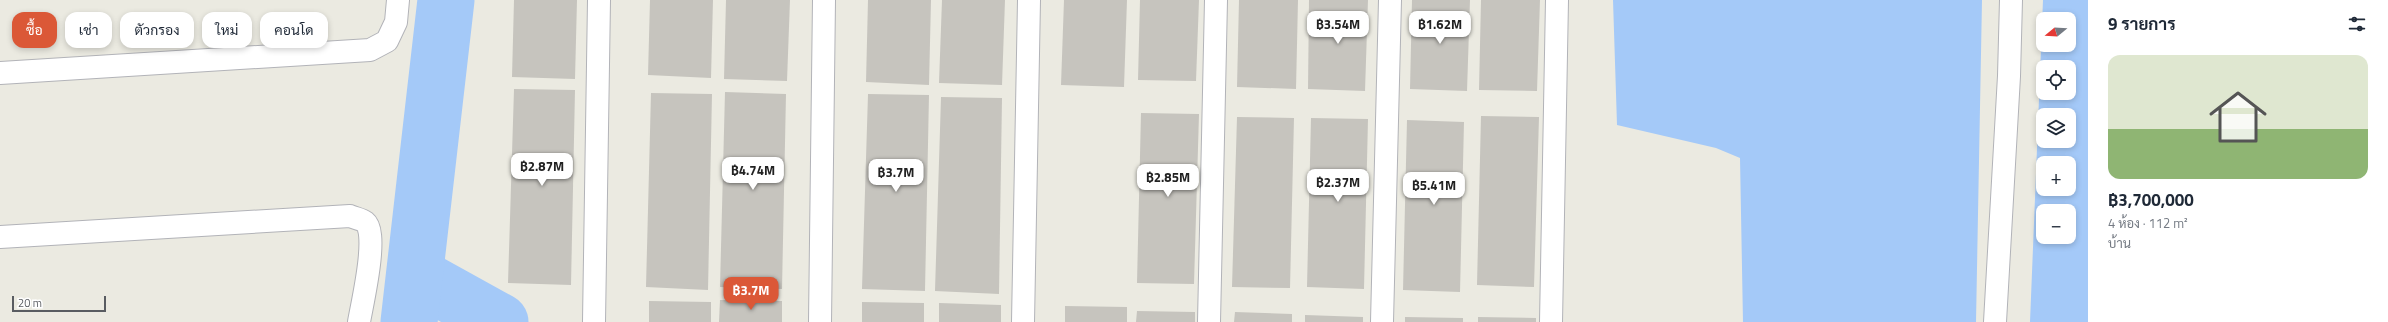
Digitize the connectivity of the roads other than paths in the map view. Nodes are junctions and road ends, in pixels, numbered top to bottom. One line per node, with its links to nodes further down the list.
1 (398, 0): 9 (street)
2 (599, 0): 12 (street)
3 (824, 0): 13 (street)
4 (1029, 0): 14 (street)
5 (1216, 0): 15 (street)
6 (1390, 0): 16 (street)
7 (1557, 0): 17 (street)
8 (2011, 0): 18 (street)
9 (0, 73)
10 (0, 237): 11 (street)
11 (359, 322)
12 (594, 322)
13 (820, 322)
14 (1023, 322)
15 (1210, 322)
16 (1382, 322)
17 (1551, 322)
18 (1994, 322)

